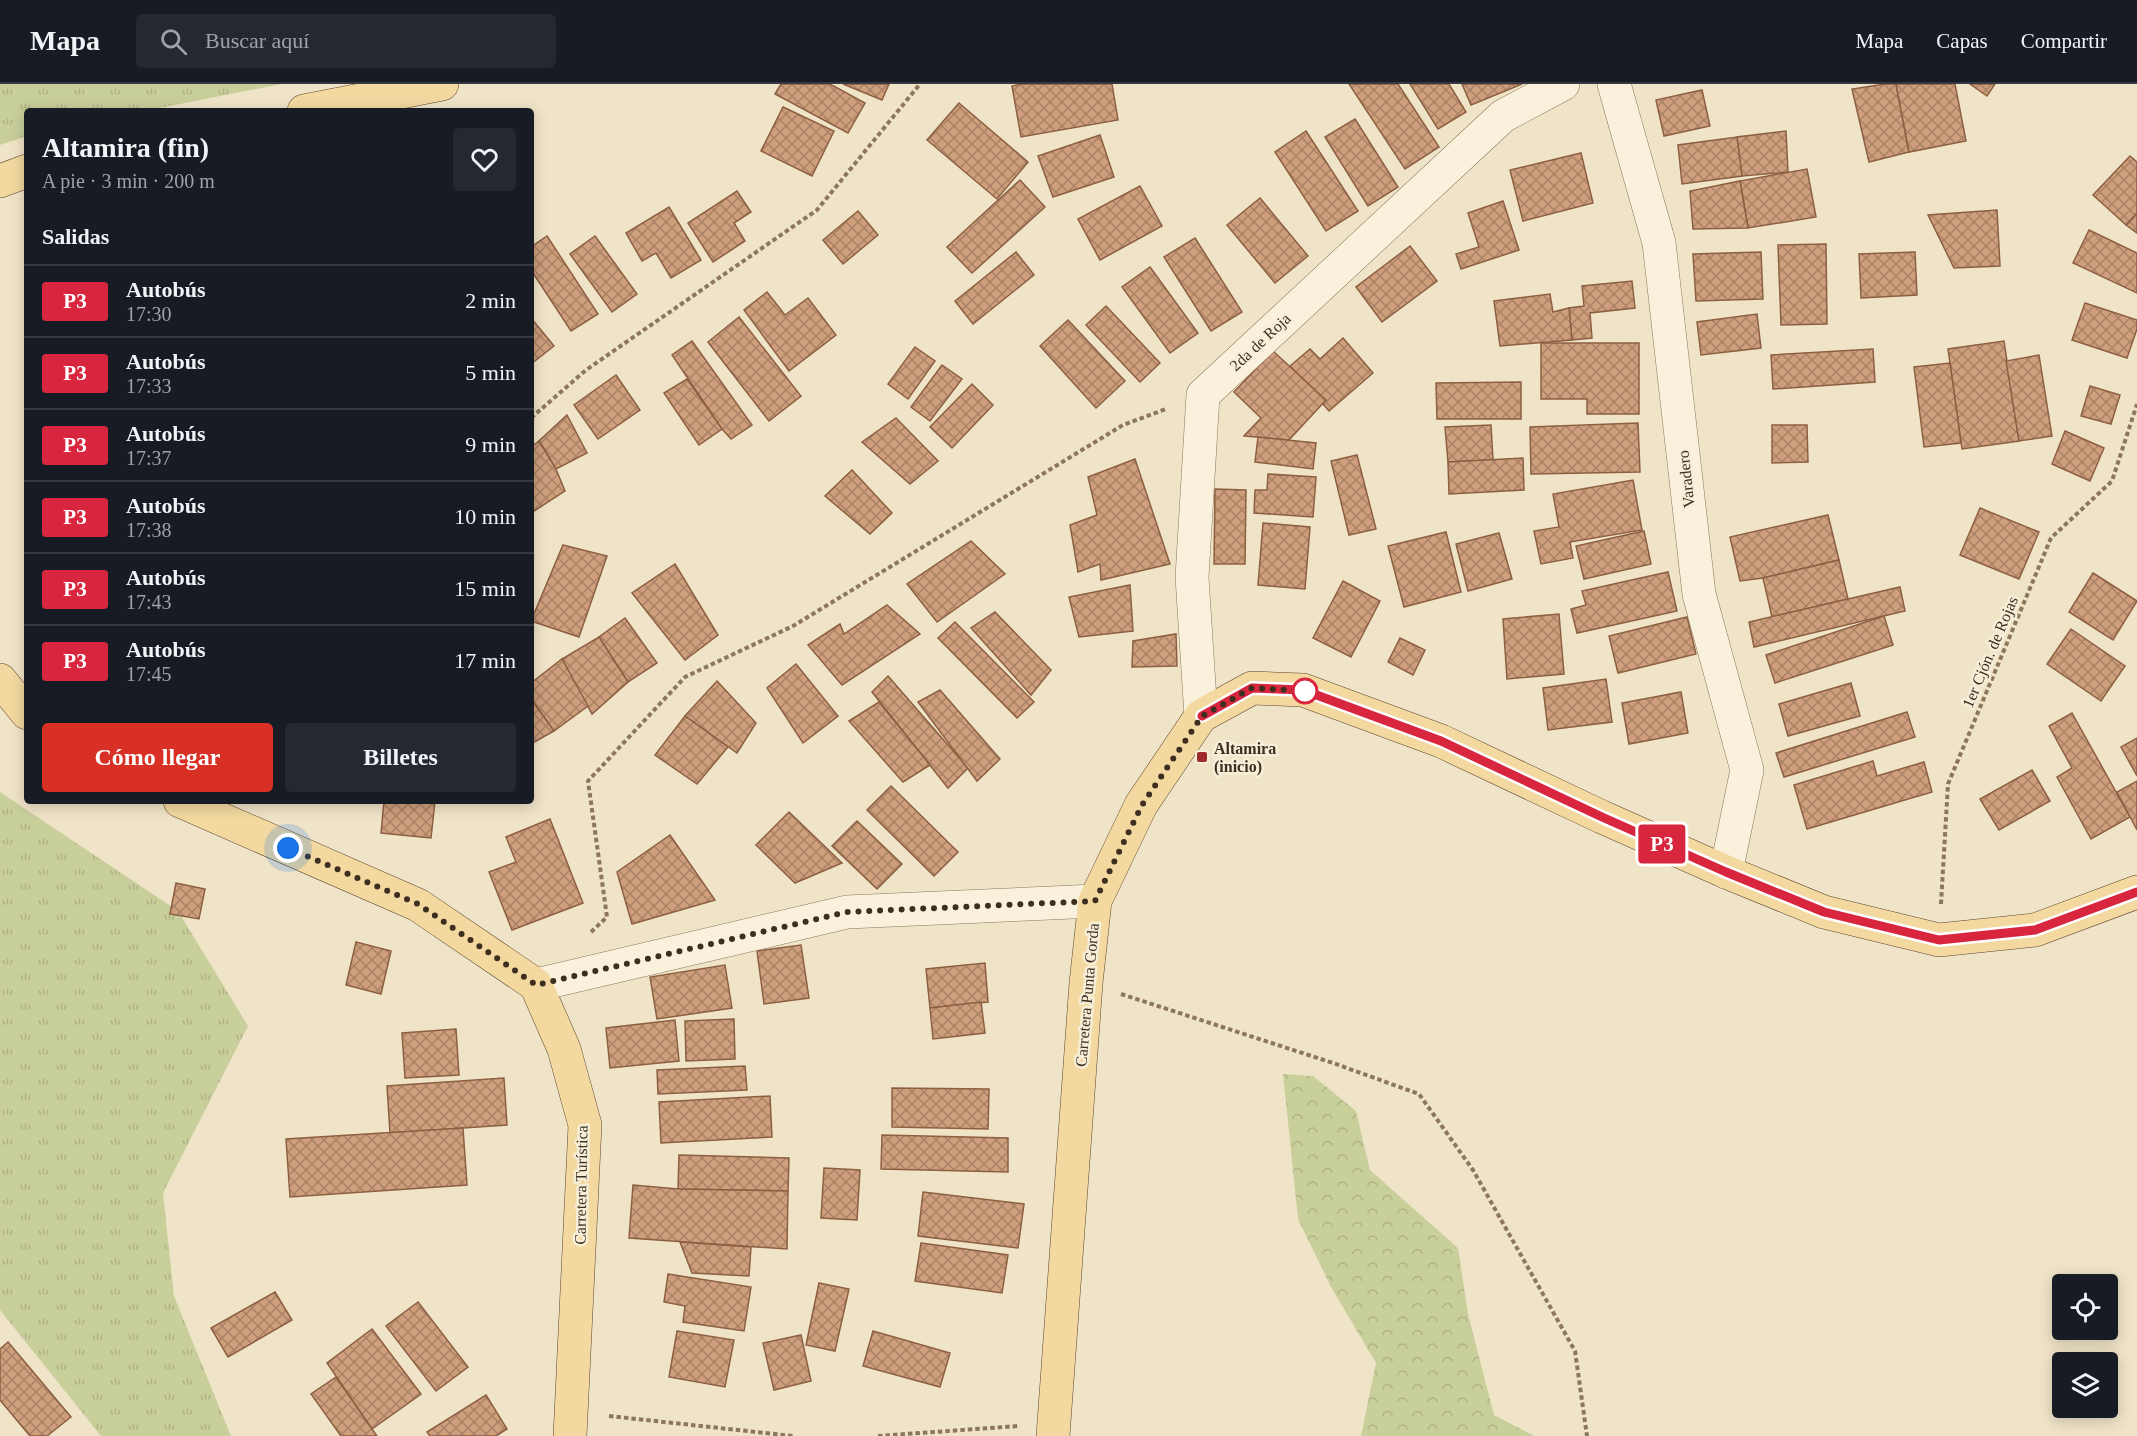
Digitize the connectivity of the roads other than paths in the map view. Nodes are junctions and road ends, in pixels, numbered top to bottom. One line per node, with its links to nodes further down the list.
1 (442, 84): 4 (main road)
2 (1563, 84): 9 (street, 2da de Roja)
3 (1614, 84): 11 (street, Varadero)
4 (319, 108)
5 (24, 172): 6 (main road)
6 (0, 181)
7 (0, 680): 8 (main road)
8 (24, 709)
9 (1202, 716): 11 (main road, Carretera Punta Gorda); 13 (main road, Carretera Punta Gorda)
10 (187, 804): 14 (main road)
11 (1726, 872): 12 (main road, Carretera Punta Gorda)
12 (2137, 892)
13 (1095, 901): 14 (street); 16 (main road, Carretera Punta Gorda)
14 (536, 985): 15 (main road, Carretera Turística)
15 (571, 1424)
16 (1054, 1430)

